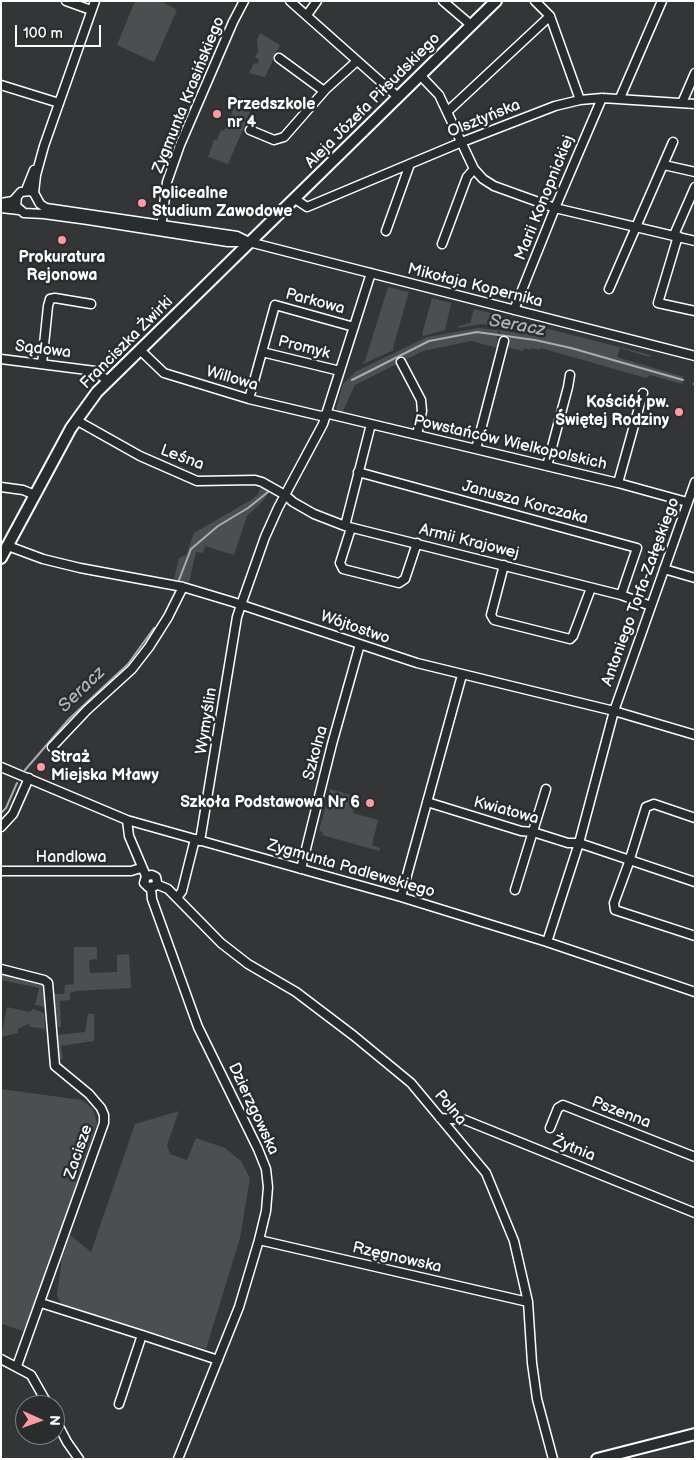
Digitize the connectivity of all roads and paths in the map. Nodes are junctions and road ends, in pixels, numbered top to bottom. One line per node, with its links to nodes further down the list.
1 (66, 1): 10 (street)
2 (95, 1): 10 (street)
3 (244, 1): 47 (street, Zygmunta Krasińskiego)
4 (290, 1): 11 (street)
5 (317, 1): 11 (street)
6 (443, 1): 13 (street)
7 (496, 1): 13 (main road, Aleja Józefa Piłsudskiego)
8 (535, 1): 12 (street)
9 (662, 1): 22 (street)
10 (91, 10): 24 (street)
11 (307, 14): 15 (street)
12 (550, 16): 23 (street); 27 (street)
13 (471, 25): 17 (main road, Aleja Józefa Piłsudskiego)
14 (279, 58): 19 (street)
15 (357, 61): 19 (street); 20 (street)
16 (695, 73): 25 (street)
17 (420, 74): 20 (main road, Aleja Józefa Piłsudskiego); 27 (street)
18 (1, 85): 24 (street)
19 (324, 91): 28 (street)
20 (398, 97): 40 (main road, Aleja Józefa Piłsudskiego)
21 (602, 98): 22 (street, Olsztyńska); 23 (street, Olsztyńska); 44 (street, Marii Konopnickiej)
22 (620, 98): 25 (street, Olsztyńska)
23 (580, 100): 29 (street, Olsztyńska)
24 (58, 103): 31 (street)
25 (682, 103): 26 (street, Olsztyńska)
26 (695, 104)
27 (448, 111): 29 (street)
28 (250, 130)
29 (462, 142): 32 (street, Olsztyńska); 34 (street)
30 (673, 142): 33 (street)
31 (44, 146): 37 (street); 38 (street)
32 (410, 164): 40 (street, Olsztyńska); 49 (street)
33 (664, 165): 35 (street); 48 (street)
34 (474, 169): 44 (street); 53 (street)
35 (695, 172)
36 (695, 187): 50 (street)
37 (26, 190): 38 (street); 39 (street)
38 (34, 193): 41 (street)
39 (17, 197): 42 (street); 45 (street)
40 (294, 199): 52 (main road, Aleja Józefa Piłsudskiego)
41 (39, 201): 46 (street); 47 (street)
42 (1, 203)
43 (1, 208): 45 (street)
44 (555, 208): 48 (street); 57 (street, Marii Konopnickiej)
45 (19, 210): 46 (street)
46 (31, 213): 47 (street)
47 (161, 228): 52 (street, Mikołaja Kopernika)
48 (636, 228): 50 (street); 55 (street)
49 (386, 231)
50 (676, 236): 51 (street); 58 (street)
51 (695, 240)
52 (249, 242): 54 (street, Mikołaja Kopernika); 61 (main road, Franciszka Żwirki)
53 (442, 244)
54 (371, 273): 57 (street, Mikołaja Kopernika); 59 (street, Wymyślin)
55 (609, 289)
56 (91, 304): 66 (street)
57 (514, 310): 63 (street, Mikołaja Kopernika)
58 (695, 311)
59 (354, 327): 62 (street, Parkowa); 67 (street, Wymyślin)
60 (504, 340): 76 (street)
61 (140, 350): 69 (main road, Franciszka Żwirki); 71 (street, Willowa)
62 (262, 352): 67 (street, Promyk); 71 (street, Parkowa)
63 (695, 356)
64 (1, 359): 66 (street, Sądowa)
65 (401, 362): 75 (street)
66 (42, 364): 69 (street, Sądowa)
67 (340, 371): 72 (street, Wymyślin)
68 (570, 375): 77 (street)
69 (108, 381): 73 (main road, Franciszka Żwirki)
70 (643, 393): 80 (street)
71 (249, 399): 72 (street, Willowa)
72 (326, 416): 74 (street, Powstańców Wielkopolskich); 83 (street, Wymyślin)
73 (76, 420): 82 (main road, Franciszka Żwirki); 83 (street, Leśna)
74 (371, 424): 75 (street, Powstańców Wielkopolskich); 78 (street)
75 (417, 435): 76 (street, Powstańców Wielkopolskich)
76 (476, 449): 77 (street, Powstańców Wielkopolskich)
77 (547, 466): 80 (street, Powstańców Wielkopolskich)
78 (358, 472): 85 (street); 94 (street, Janusza Korczaka)
79 (695, 482): 84 (street, Antoniego Torfa-Załęskiego)
80 (618, 483): 84 (street, Powstańców Wielkopolskich)
81 (1, 487): 82 (street)
82 (35, 495): 87 (main road, Franciszka Żwirki)
83 (285, 495): 85 (street, Armii Krajowej); 95 (street, Wymyślin)
84 (688, 502): 90 (street, Antoniego Torfa-Załęskiego)
85 (348, 527): 86 (street, Armii Krajowej); 86 (street)
86 (417, 544): 89 (street, Armii Krajowej)
87 (8, 546): 88 (main road, Franciszka Żwirki); 92 (street, Wójtostwo)
88 (1, 558)
89 (504, 565): 93 (street, Armii Krajowej); 93 (street)
90 (664, 569): 91 (street); 96 (street, Antoniego Torfa-Załęskiego)
91 (695, 578)
92 (183, 587): 95 (street, Wójtostwo); 101 (street)
93 (591, 588): 94 (street, Armii Krajowej)
94 (621, 595): 96 (street, Armii Krajowej)
95 (241, 605): 97 (street, Wójtostwo); 110 (street, Wymyślin)
96 (651, 606): 99 (street, Antoniego Torfa-Załęskiego)
97 (360, 644): 98 (street, Wójtostwo); 114 (street, Szkolna)
98 (462, 675): 99 (street, Wójtostwo); 105 (street)
99 (614, 711): 100 (street, Wójtostwo); 111 (street, Antoniego Torfa-Załęskiego)
100 (695, 735)
101 (52, 747)
102 (1, 767): 103 (street, Zygmunta Padlewskiego)
103 (29, 778): 107 (street, Zygmunta Padlewskiego); 108 (street)
104 (546, 789): 109 (street)
105 (427, 802): 109 (street, Kwiatowa); 119 (street)
106 (695, 818): 112 (street)
107 (127, 820): 110 (street, Zygmunta Padlewskiego); 113 (street, Dzierzgowska)
108 (1, 826)
109 (533, 832): 111 (street, Kwiatowa); 118 (street)
110 (198, 840): 114 (street, Zygmunta Padlewskiego); 120 (street, Wymyślin)
111 (579, 843): 112 (street, Kwiatowa); 122 (street, Antoniego Torfa-Załęskiego)
112 (630, 860): 116 (street, Kwiatowa); 121 (street)
113 (141, 868): 115 (street, Handlowa); 117 (street, Dzierzgowska)
114 (301, 869): 119 (street, Zygmunta Padlewskiego)
115 (1, 871)
116 (695, 882)
117 (153, 886): 120 (street, Polna); 129 (street, Dzierzgowska)
118 (515, 890)
119 (401, 896): 122 (street, Zygmunta Padlewskiego)
120 (177, 898): 125 (street, Polna)
121 (695, 936)
122 (547, 942): 124 (street, Zygmunta Padlewskiego)
123 (1, 969): 131 (street, Zacisze)
124 (695, 992)
125 (440, 1118): 128 (street, Żytnia); 130 (street, Polna)
126 (550, 1128): 127 (street, Pszenna)
127 (695, 1157)
128 (695, 1213)
129 (259, 1240): 130 (street, Rzęgnowska); 134 (street, Dzierzgowska)
130 (528, 1302): 142 (street, Polna)
131 (41, 1304): 132 (street); 135 (street)
132 (142, 1335): 134 (street); 137 (street)
133 (1, 1358): 135 (street)
134 (218, 1360): 141 (street, Dzierzgowska)
135 (17, 1366): 136 (street)
136 (42, 1395)
137 (119, 1404)
138 (695, 1434): 143 (main road)
139 (65, 1438): 140 (street)
140 (79, 1459)
141 (178, 1459)
142 (552, 1459)
143 (597, 1459)

